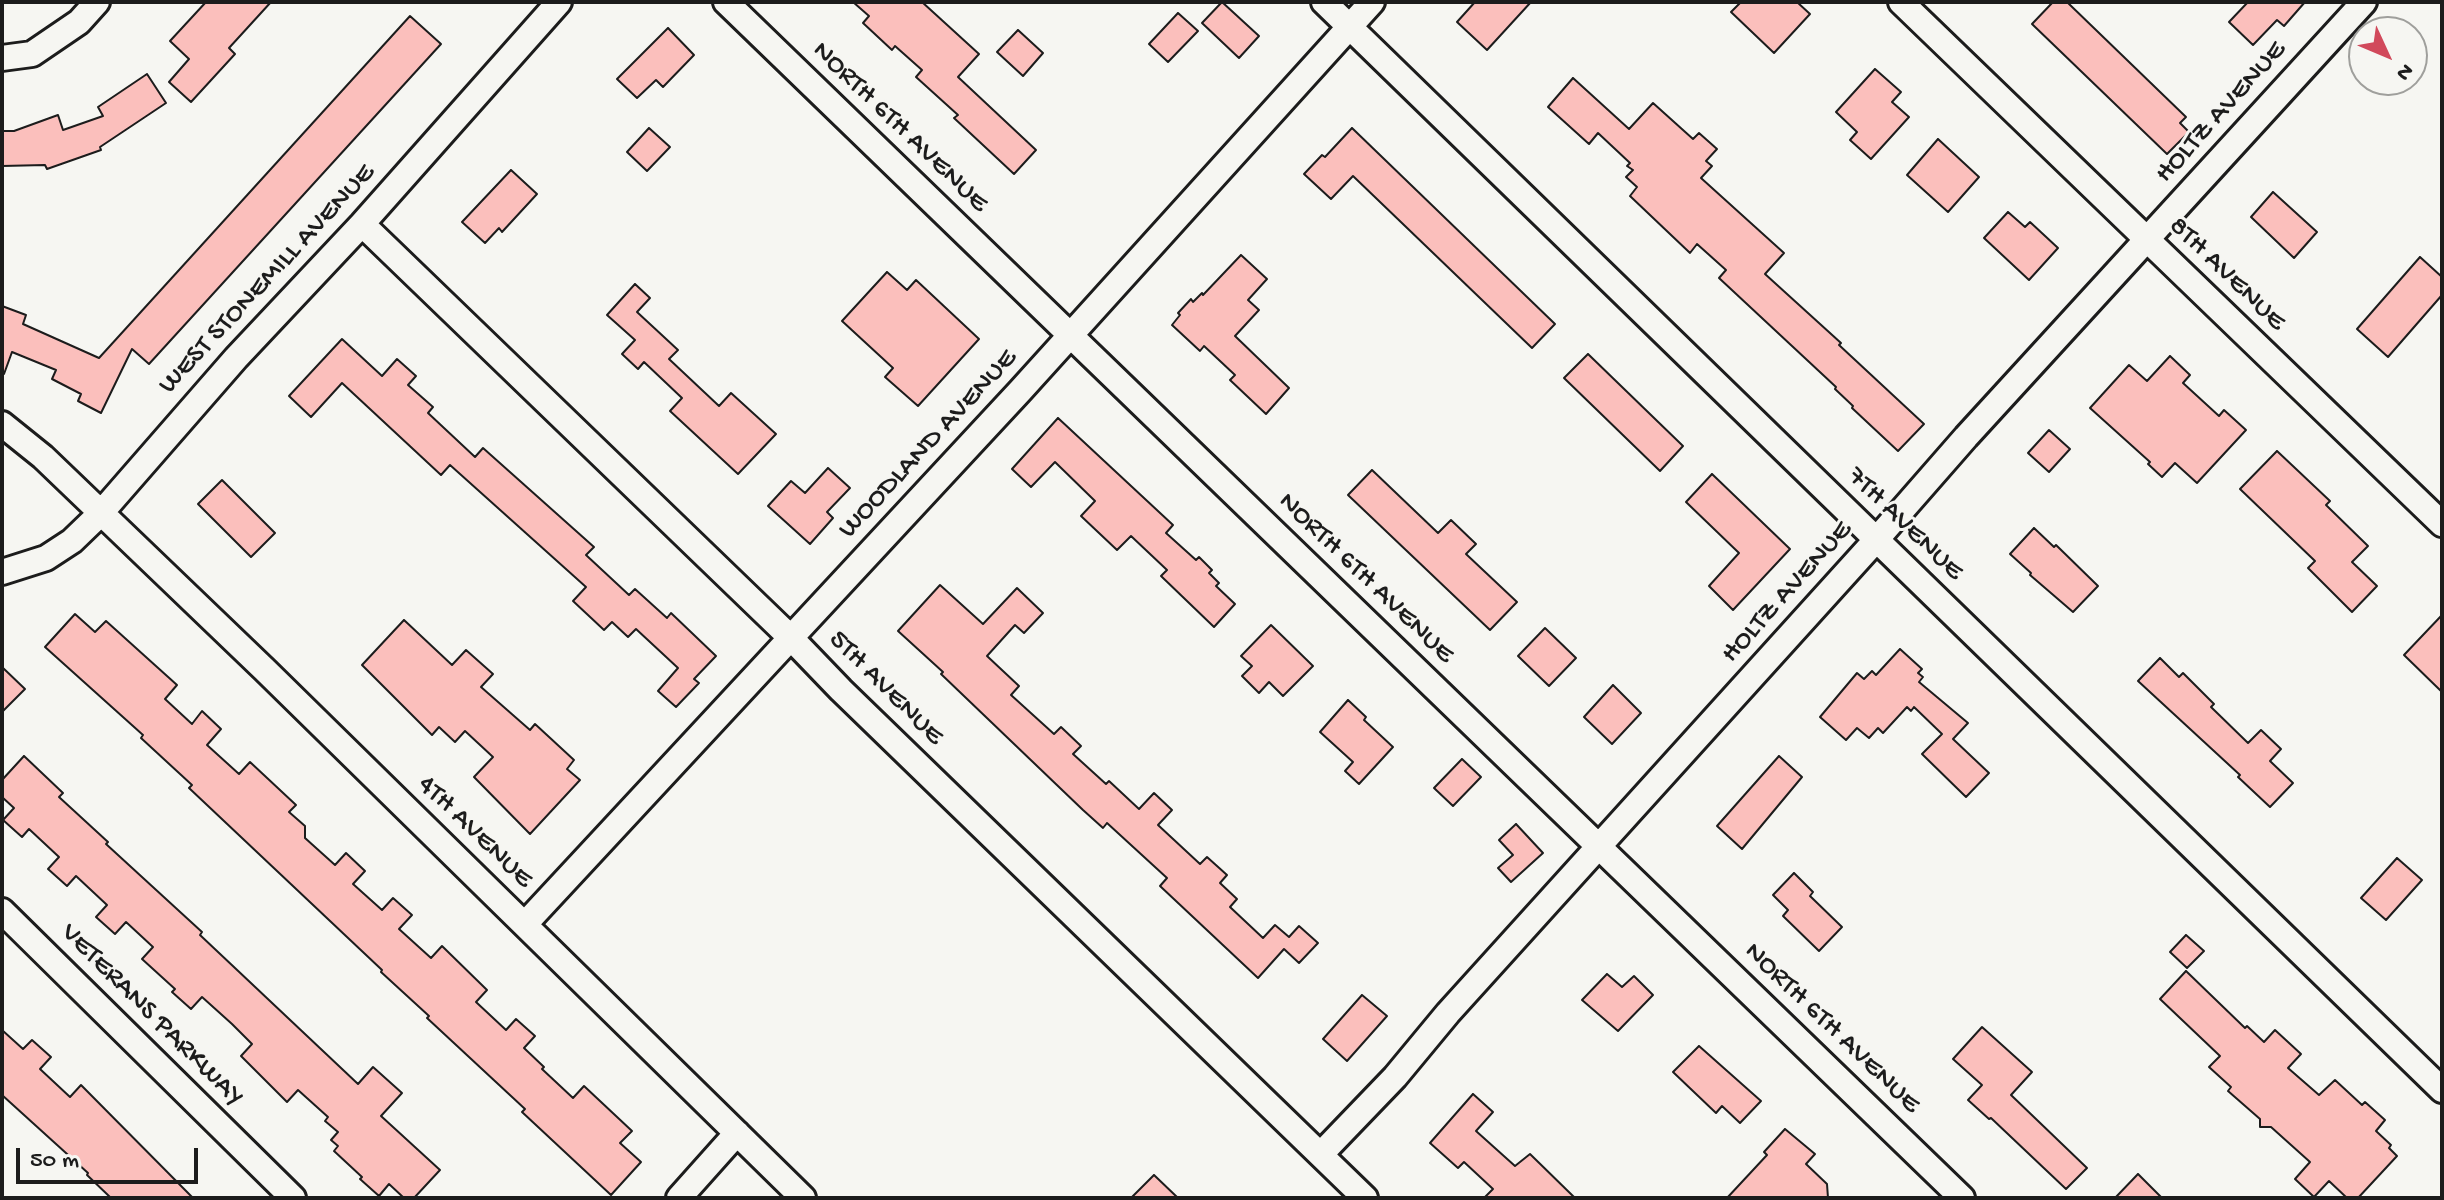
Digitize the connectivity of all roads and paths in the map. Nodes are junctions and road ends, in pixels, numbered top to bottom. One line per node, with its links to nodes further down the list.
1 (97, 2): 9 (street)
2 (559, 2): 10 (street, WEST STONEMILL AVENUE)
3 (726, 2): 12 (street, NORTH 6TH AVENUE)
4 (1324, 2): 8 (street, 7TH AVENUE)
5 (1372, 2): 8 (street, WOODLAND AVENUE)
6 (1901, 2): 11 (street, 8TH AVENUE)
7 (2364, 2): 11 (street, HOLTZ AVENUE)
8 (1349, 26): 12 (street, WOODLAND AVENUE); 16 (street, 7TH AVENUE)
9 (2, 58)
10 (362, 224): 14 (street, WEST STONEMILL AVENUE); 18 (street, 5TH AVENUE)
11 (2147, 241): 15 (street, 8TH AVENUE); 16 (street, HOLTZ AVENUE)
12 (1070, 334): 18 (street, WOODLAND AVENUE); 19 (street, NORTH 6TH AVENUE)
13 (2, 424): 14 (street, 4TH AVENUE)
14 (100, 514): 17 (street, WEST STONEMILL AVENUE); 21 (street, 4TH AVENUE)
15 (2442, 524)
16 (1876, 540): 19 (street, HOLTZ AVENUE); 22 (street, 7TH AVENUE)
17 (2, 572)
18 (791, 638): 21 (street, WOODLAND AVENUE); 24 (street, 5TH AVENUE)
19 (1599, 847): 24 (street, HOLTZ AVENUE); 29 (street, NORTH 6TH AVENUE)
20 (2, 911): 25 (street, VETERANS PARKWAY)
21 (525, 924): 23 (street, 4TH AVENUE)
22 (2442, 1090)
23 (737, 1133): 26 (street); 27 (street, 4TH AVENUE)
24 (1321, 1154): 28 (street, 5TH AVENUE)
25 (293, 1198)
26 (679, 1198)
27 (803, 1198)
28 (1365, 1198)
29 (1962, 1198)

